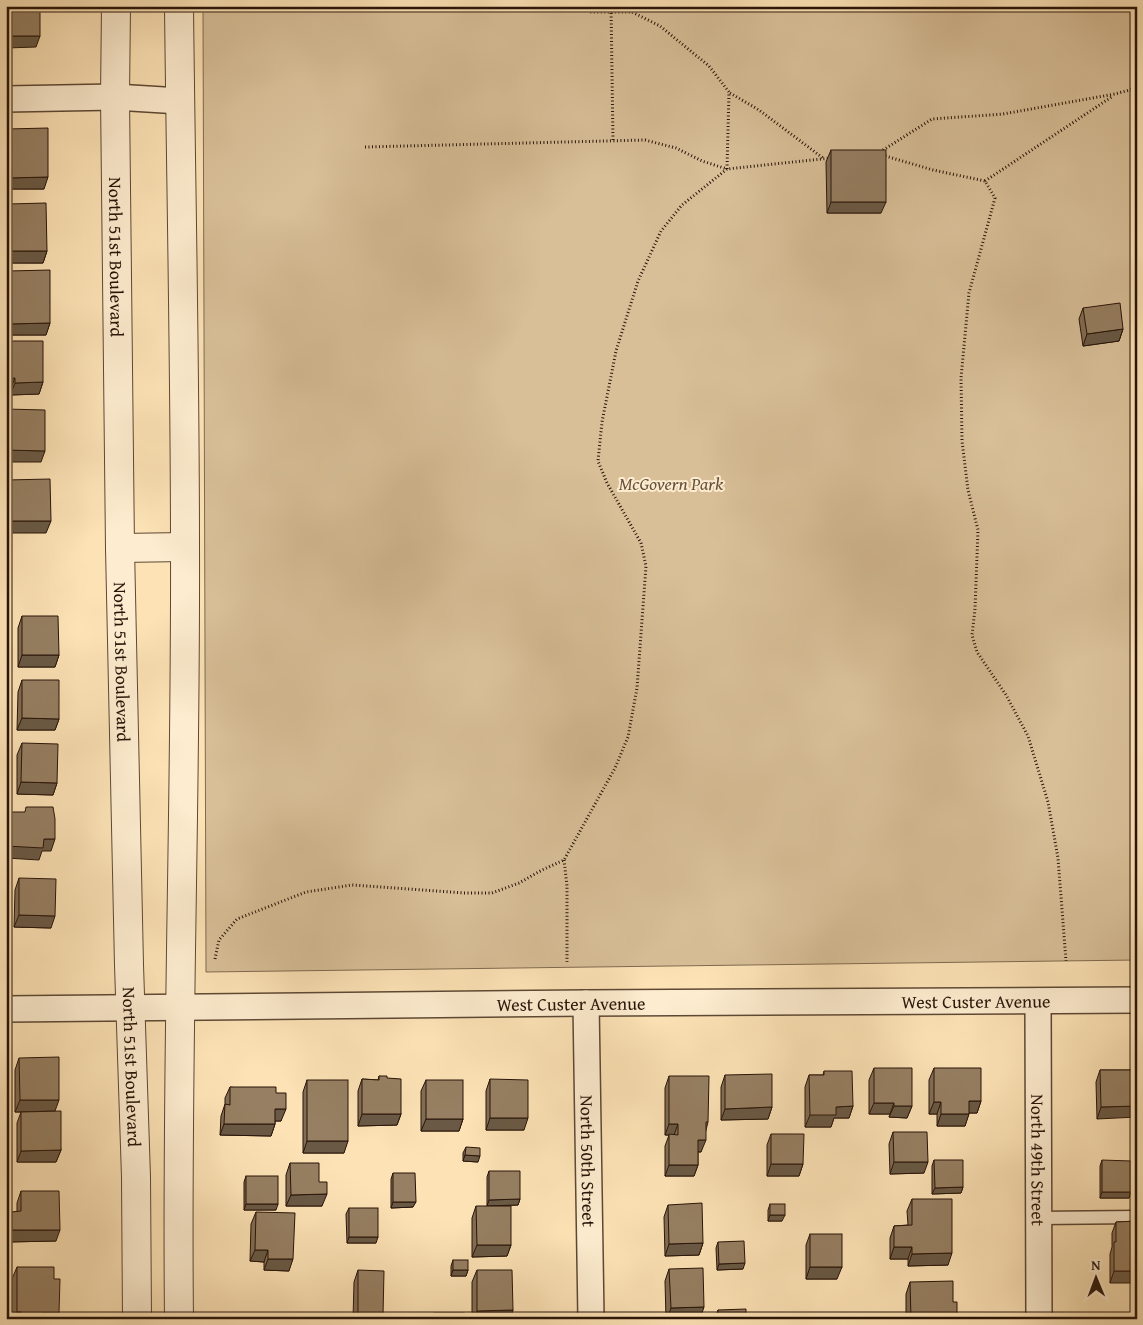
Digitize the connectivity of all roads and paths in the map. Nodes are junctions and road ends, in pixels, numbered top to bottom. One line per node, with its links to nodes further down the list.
1 (116, 6): 9 (street, North 51st Boulevard)
2 (179, 6): 11 (street)
3 (611, 6): 4 (path)
4 (611, 11): 5 (path); 7 (path); 12 (path)
5 (588, 12)
6 (1137, 88): 8 (path)
7 (729, 92): 14 (path); 16 (path)
8 (1115, 94): 17 (path); 17 (path)
9 (115, 97): 10 (street); 11 (street); 19 (street, North 51st Boulevard)
10 (6, 99)
11 (180, 102): 18 (street)
12 (613, 141): 13 (path); 16 (path)
13 (365, 147)
14 (824, 158): 15 (path); 16 (path)
15 (832, 158)
16 (727, 169): 20 (path)
17 (985, 181): 22 (path)
18 (185, 547): 19 (street); 27 (street)
19 (120, 548): 28 (street, North 51st Boulevard)
20 (564, 860): 21 (path); 23 (path)
21 (215, 959)
22 (1066, 961)
23 (567, 962)
24 (1137, 1000): 25 (street, West Custer Avenue)
25 (1038, 1001): 26 (street, West Custer Avenue); 31 (street, North 49th Street)
26 (586, 1003): 27 (street, West Custer Avenue); 34 (street, North 50th Street)
27 (180, 1006): 28 (street, West Custer Avenue); 33 (street)
28 (130, 1007): 29 (street, West Custer Avenue); 32 (street, North 51st Boulevard)
29 (6, 1009)
30 (1137, 1217): 31 (lane)
31 (1038, 1218): 35 (street, North 49th Street)
32 (137, 1319)
33 (179, 1319)
34 (591, 1319)
35 (1039, 1319)

